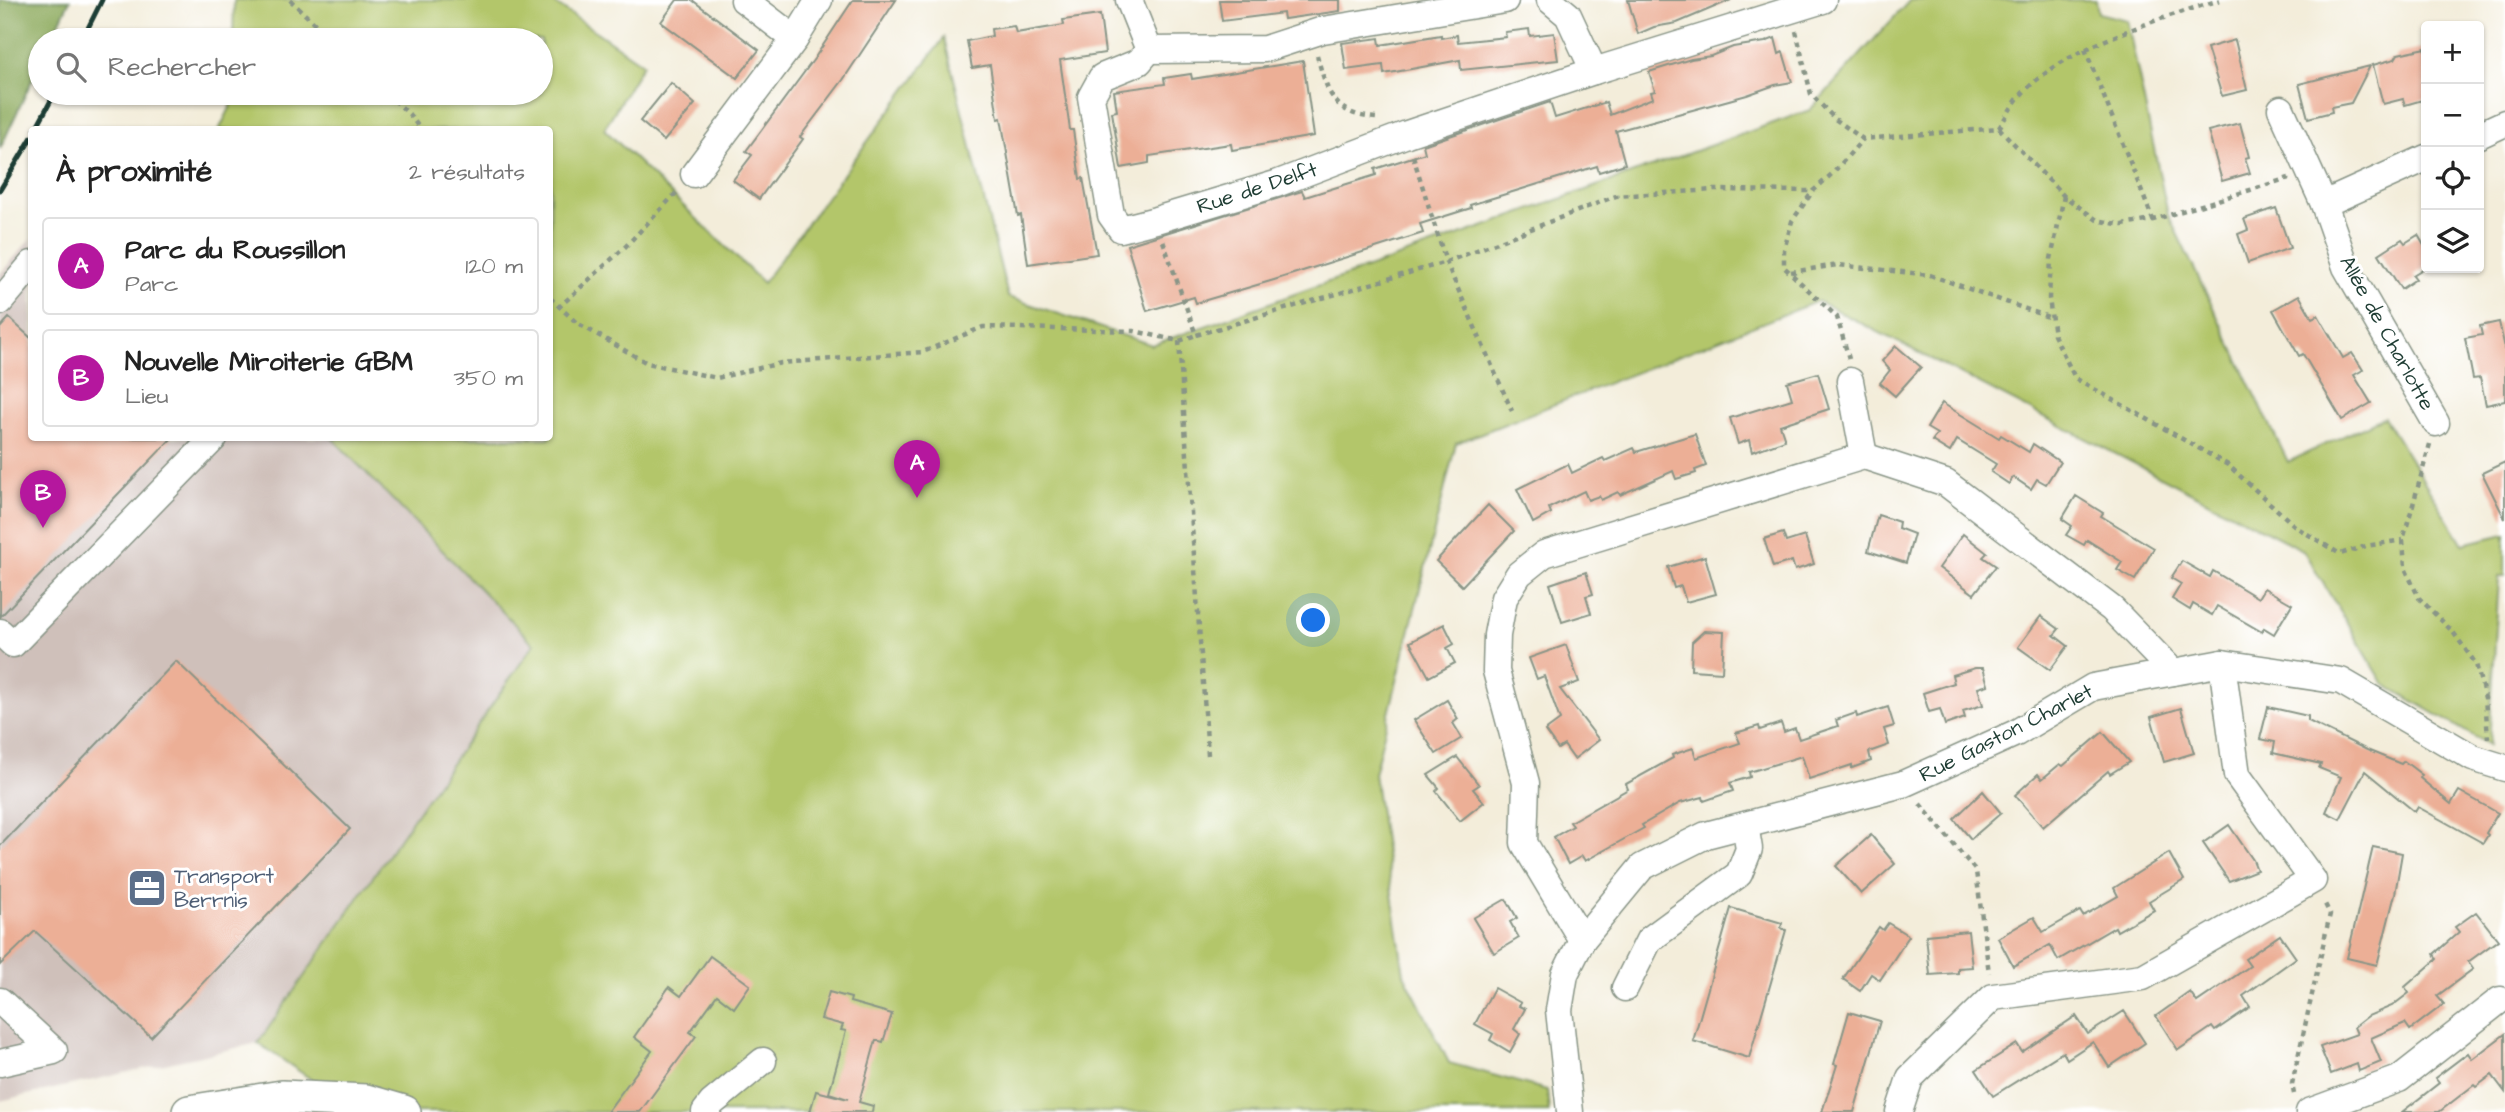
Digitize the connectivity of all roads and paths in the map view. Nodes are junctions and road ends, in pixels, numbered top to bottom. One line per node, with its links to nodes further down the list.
1 (290, 0): 10 (path)
2 (744, 0): 11 (street)
3 (818, 0): 11 (street)
4 (1129, 0): 13 (street)
5 (1505, 0): 13 (street)
6 (1549, 0): 14 (street)
7 (1823, 0): 9 (street, Rue de Delft)
8 (2220, 0): 12 (path)
9 (1791, 10): 14 (street, Rue de Delft); 21 (path)
10 (319, 28)
11 (795, 39): 24 (street)
12 (2085, 49): 19 (path); 29 (path)
13 (1149, 50): 28 (street, Rue de Delft)
14 (1594, 71): 28 (street, Rue de Delft)
15 (400, 105): 18 (path)
16 (2281, 109): 23 (street, Allée de Charlotte)
17 (2505, 123): 20 (street)
18 (418, 126)
19 (1999, 128): 21 (path); 26 (path)
20 (2484, 133)
21 (1863, 139): 25 (path)
22 (2421, 160): 27 (street)
23 (2309, 172): 27 (street, Allée de Charlotte); 29 (path)
24 (694, 174): 35 (path)
25 (1813, 191): 30 (path); 32 (path)
26 (2064, 197): 29 (path); 36 (path)
27 (2324, 204): 41 (street, Allée de Charlotte)
28 (1156, 220): 37 (path)
29 (2153, 220)
30 (1446, 262): 37 (path); 40 (path)
31 (28, 269): 33 (street)
32 (1790, 272): 36 (path); 39 (path)
33 (0, 302)
34 (553, 302): 35 (path)
35 (558, 308): 38 (path)
36 (2051, 318): 44 (path)
37 (1196, 335): 38 (path)
38 (1178, 341): 48 (path)
39 (1850, 381): 43 (street)
40 (1512, 411)
41 (2436, 423): 44 (path)
42 (211, 441): 45 (street)
43 (1864, 456): 47 (street); 53 (street)
44 (2403, 540): 49 (path)
45 (0, 632)
46 (2222, 663): 47 (street, Rue Gaston Charlet); 49 (street, Rue Gaston Charlet); 52 (street)
47 (2173, 672): 50 (street, Rue Gaston Charlet)
48 (1208, 755)
49 (2498, 766)
50 (1903, 784): 51 (street, Rue Gaston Charlet); 55 (path)
51 (1745, 825): 53 (street, Rue Gaston Charlet); 54 (street)
52 (2313, 880): 55 (street); 60 (path)
53 (1583, 940): 64 (street, Rue Gaston Charlet)
54 (1625, 988)
55 (1993, 997): 65 (street)
56 (2500, 1000): 60 (street)
57 (0, 1001): 59 (street)
58 (763, 1061): 63 (street)
59 (0, 1063)
60 (2302, 1107)
61 (189, 1112): 62 (main road)
62 (404, 1112)
63 (705, 1112)
64 (1570, 1112)
65 (1899, 1112)

